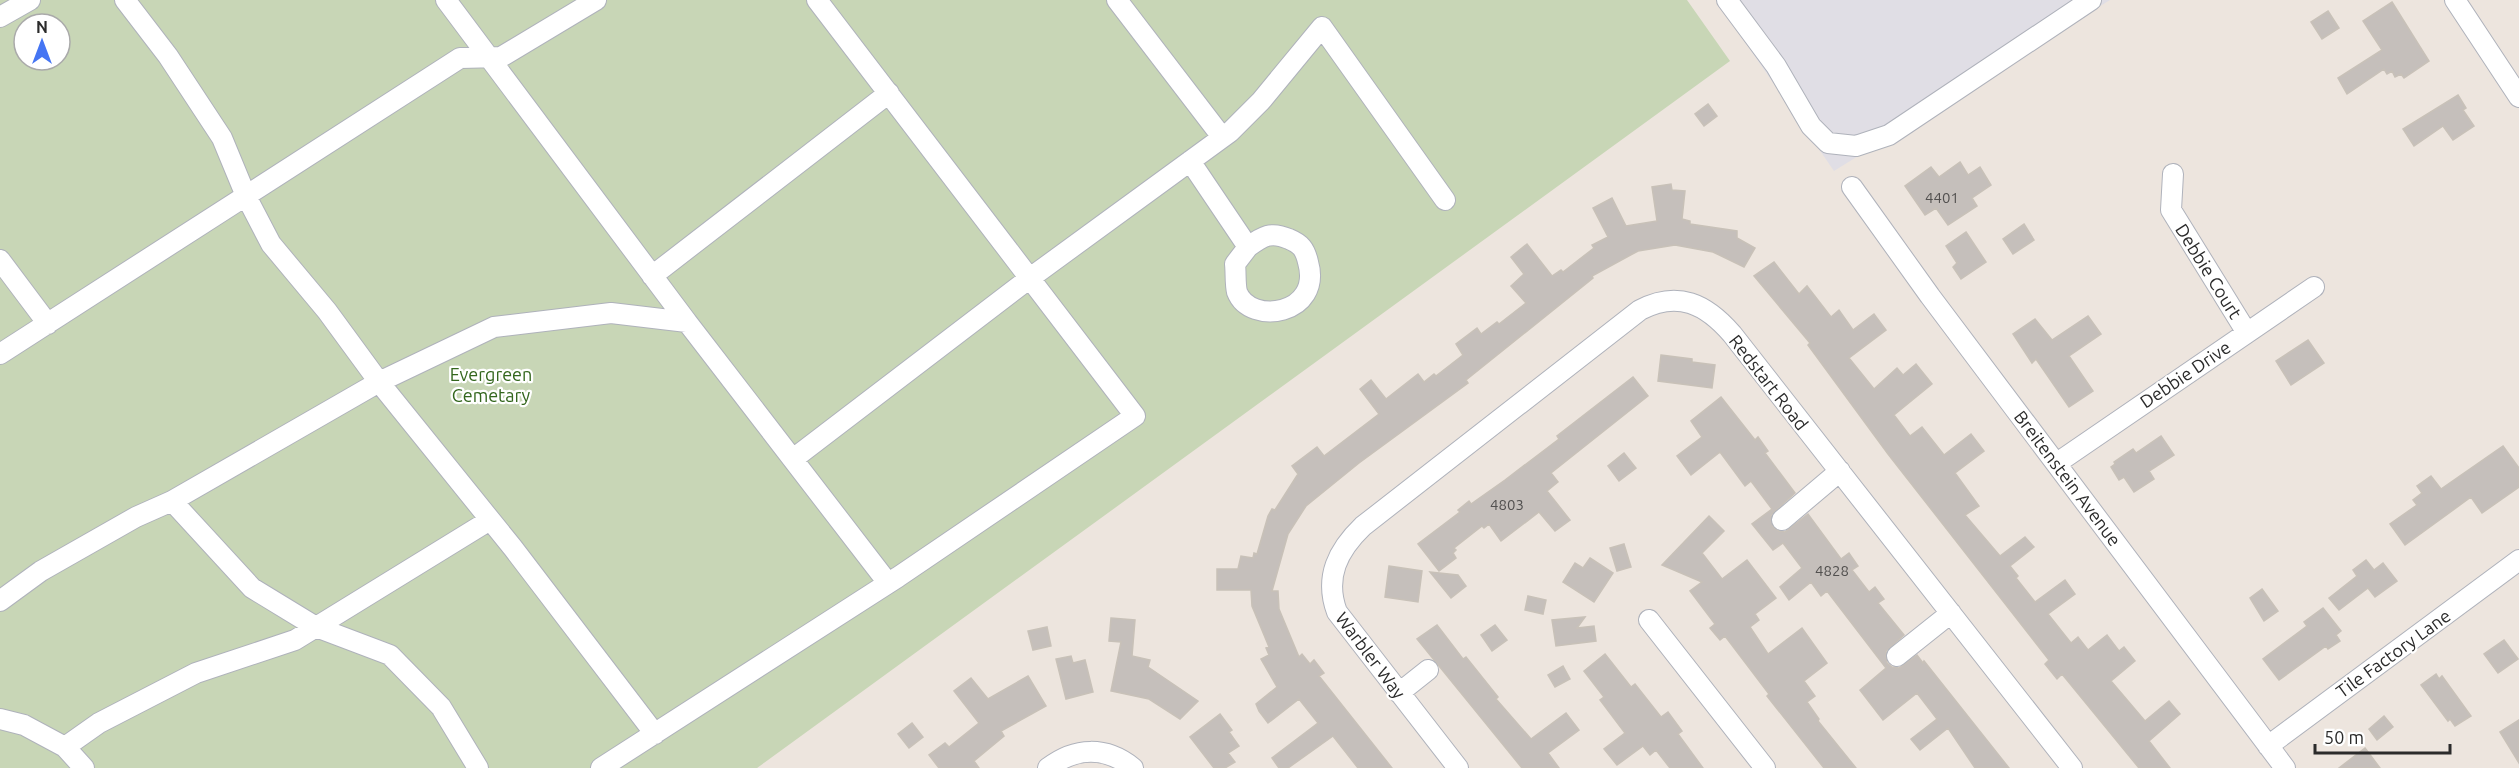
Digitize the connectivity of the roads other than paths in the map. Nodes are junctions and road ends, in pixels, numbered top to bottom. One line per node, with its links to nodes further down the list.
1 (30, 0): 10 (street)
2 (125, 0): 18 (street)
3 (446, 0): 11 (street)
4 (596, 0): 11 (street)
5 (817, 0): 12 (street)
6 (1117, 0): 14 (street)
7 (1727, 0): 8 (street)
8 (2091, 0)
9 (2455, 0): 13 (street)
10 (0, 17)
11 (490, 57): 18 (street); 22 (street)
12 (889, 93): 22 (street); 23 (street)
13 (2519, 97)
14 (1222, 137): 15 (street); 19 (street)
15 (1190, 161): 20 (street); 23 (street)
16 (2173, 174): 27 (street, Debbie Court)
17 (1852, 187): 31 (street, Breitenstein Avenue)
18 (246, 196): 26 (street); 29 (street)
19 (1445, 200)
20 (1248, 247)
21 (0, 261): 26 (street)
22 (652, 276): 25 (street)
23 (1030, 278): 30 (street); 38 (street)
24 (2314, 287): 27 (street, Debbie Drive)
25 (687, 321): 29 (street); 30 (street)
26 (48, 324): 28 (street)
27 (2247, 333): 31 (street, Debbie Drive)
28 (0, 354)
29 (379, 382): 33 (street); 35 (street)
30 (794, 459): 38 (street)
31 (2057, 463): 50 (street, Breitenstein Avenue)
32 (1840, 471): 34 (street, Redstart Road); 36 (street); 40 (street, Redstart Road)
33 (172, 501): 39 (street); 42 (street)
34 (1384, 510): 45 (street, Warbler Way)
35 (490, 520): 42 (street); 49 (street)
36 (1782, 520)
37 (2519, 561): 50 (street, Tile Factory Lane)
38 (888, 583): 49 (street)
39 (0, 601)
40 (1951, 613): 43 (street); 59 (street, Redstart Road)
41 (1649, 620): 58 (street)
42 (316, 627): 51 (street); 53 (street)
43 (1897, 656)
44 (1428, 670): 45 (street)
45 (1399, 693): 57 (street, Warbler Way)
46 (0, 704): 48 (street)
47 (0, 719): 48 (street)
48 (24, 725): 51 (street)
49 (655, 734): 54 (street)
50 (2268, 746): 60 (street, Breitenstein Avenue)
51 (64, 747): 52 (street)
52 (84, 768)
53 (478, 768)
54 (602, 768)
55 (1048, 768): 56 (street)
56 (1133, 768)
57 (1458, 768)
58 (1765, 768)
59 (2072, 768)
60 (2284, 768)

